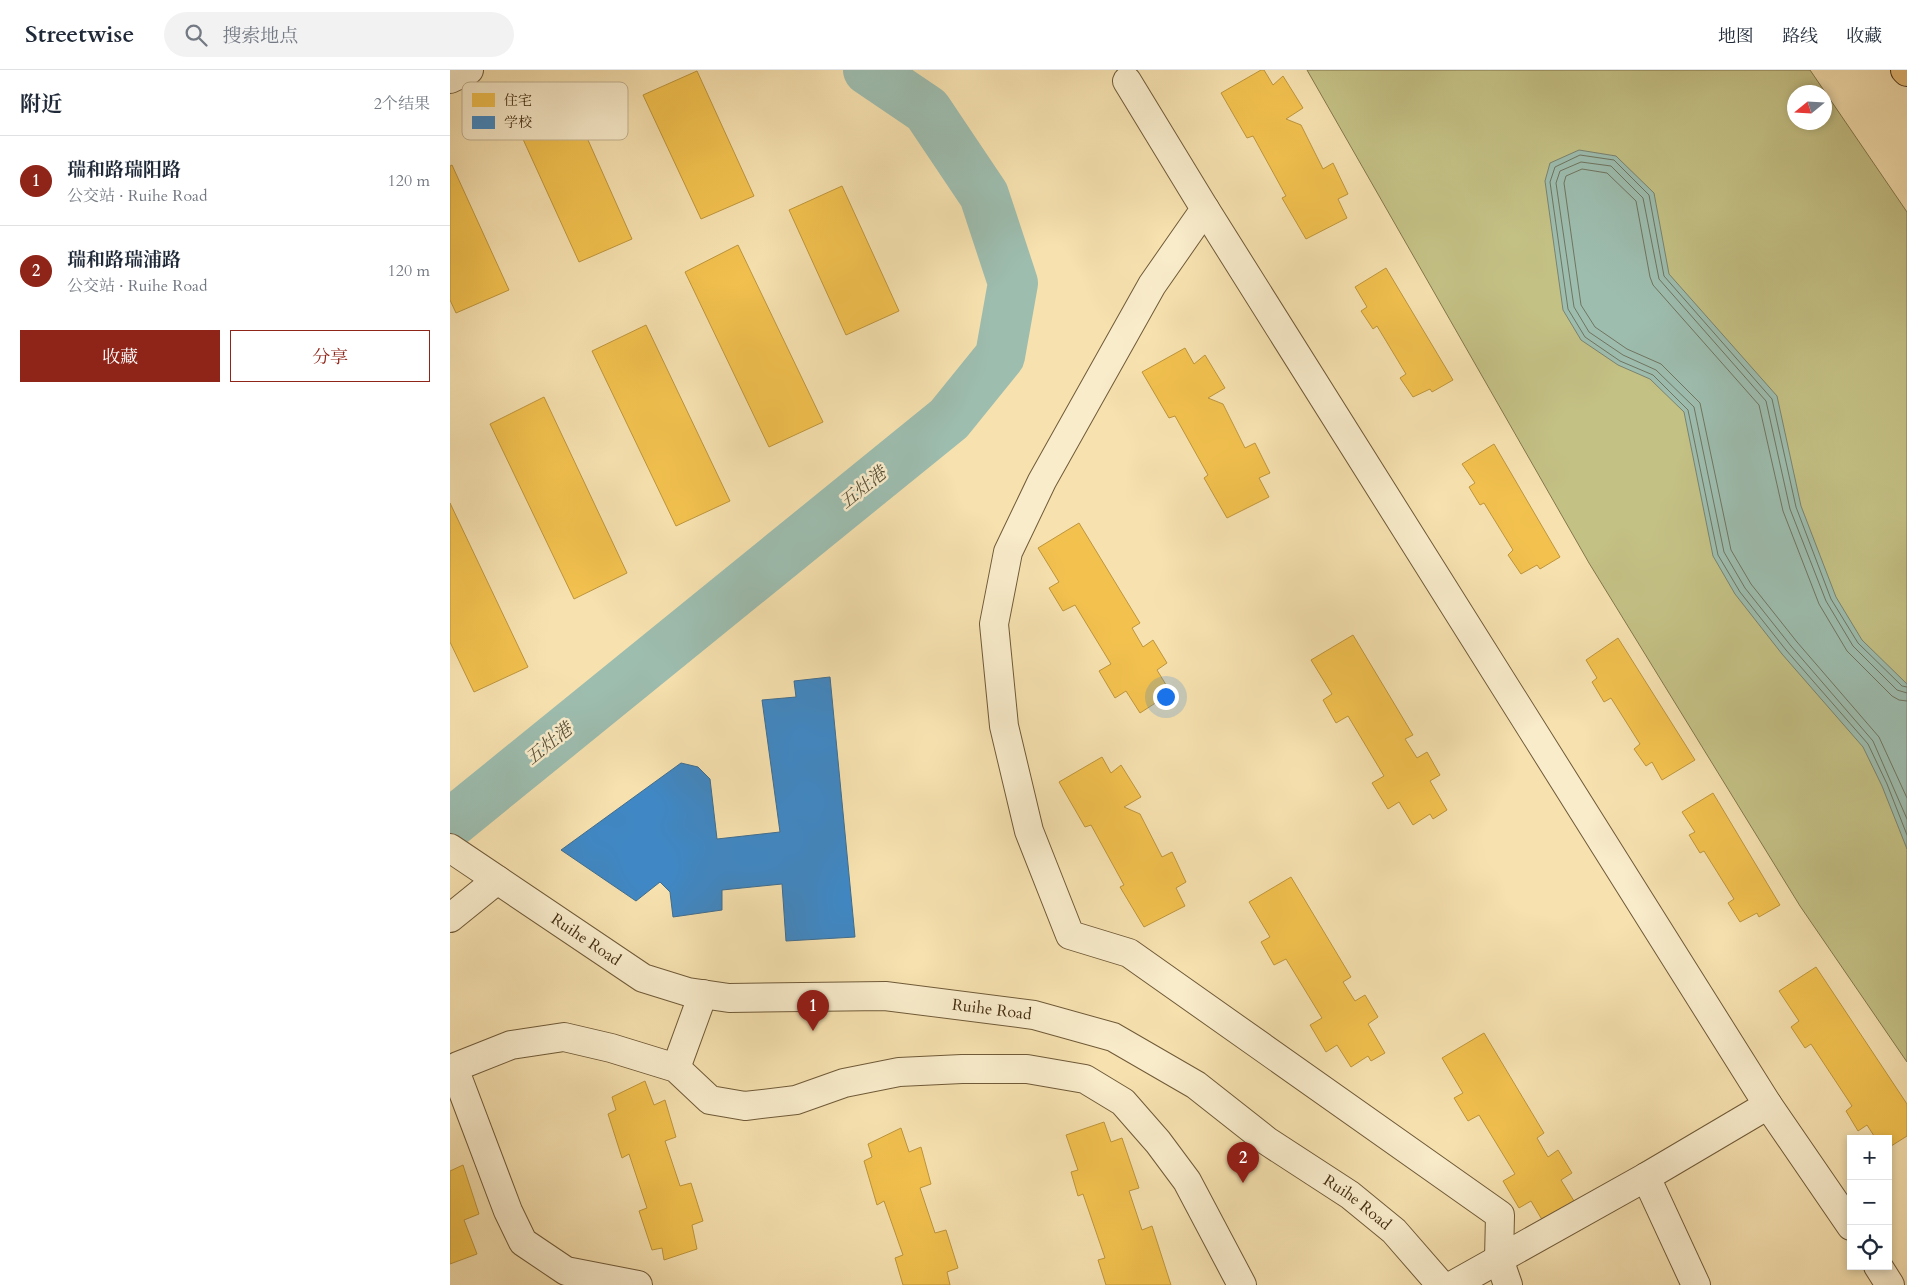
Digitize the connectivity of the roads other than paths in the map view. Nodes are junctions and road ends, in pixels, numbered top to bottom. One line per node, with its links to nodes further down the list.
1 (469, 70): 2 (street)
2 (450, 79)
3 (1127, 81): 4 (street)
4 (1205, 209): 10 (street); 13 (street)
5 (450, 848): 6 (street, Ruihe Road)
6 (492, 877): 7 (street); 8 (street, Ruihe Road)
7 (450, 918)
8 (703, 994): 9 (street); 17 (street, Ruihe Road)
9 (676, 1068): 15 (street); 16 (street)
10 (1768, 1105): 11 (street); 12 (street)
11 (1646, 1177): 13 (street); 20 (street)
12 (1850, 1225)
13 (1499, 1259): 18 (street); 19 (street)
14 (1881, 1270): 21 (street)
15 (638, 1285)
16 (1242, 1285)
17 (1441, 1285)
18 (1453, 1285)
19 (1508, 1285)
20 (1696, 1285)
21 (1890, 1285)

